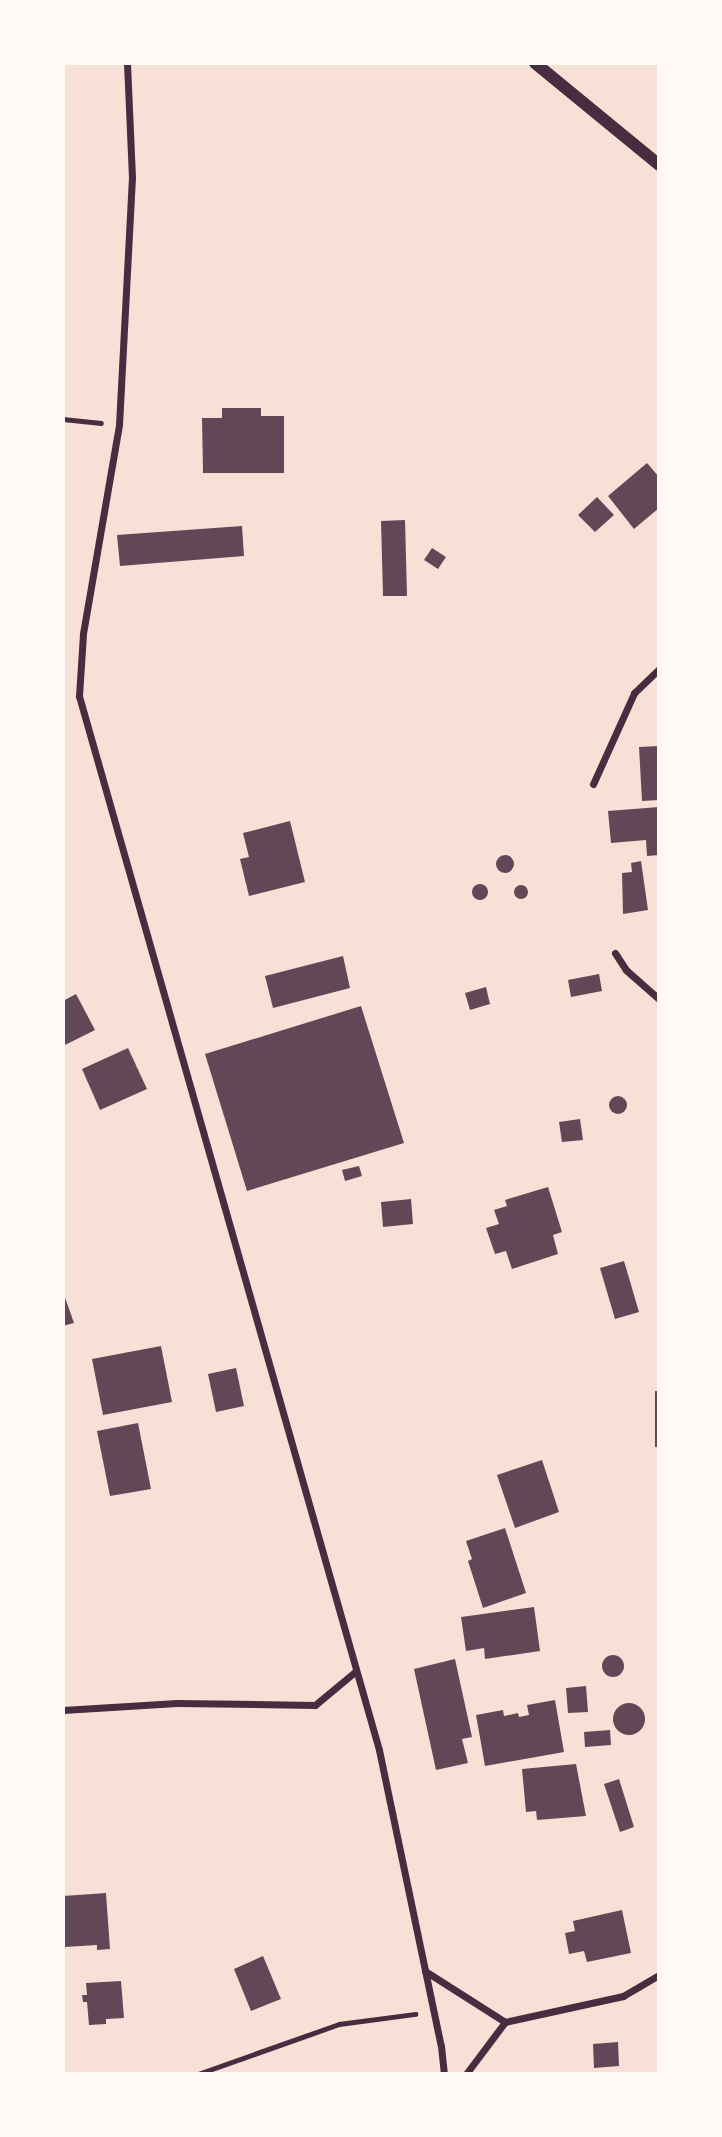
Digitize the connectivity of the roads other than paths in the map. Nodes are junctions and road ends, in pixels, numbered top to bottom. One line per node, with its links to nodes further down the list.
1 (127, 63): 8 (street)
2 (535, 63): 3 (street)
3 (659, 165)
4 (659, 669): 5 (street)
5 (593, 783)
6 (615, 953): 7 (street)
7 (659, 999)
8 (356, 1671): 9 (street); 10 (street)
9 (63, 1710)
10 (425, 1971): 12 (street); 13 (street)
11 (659, 1975): 12 (street)
12 (506, 2022): 14 (street)
13 (444, 2074)
14 (466, 2074)

